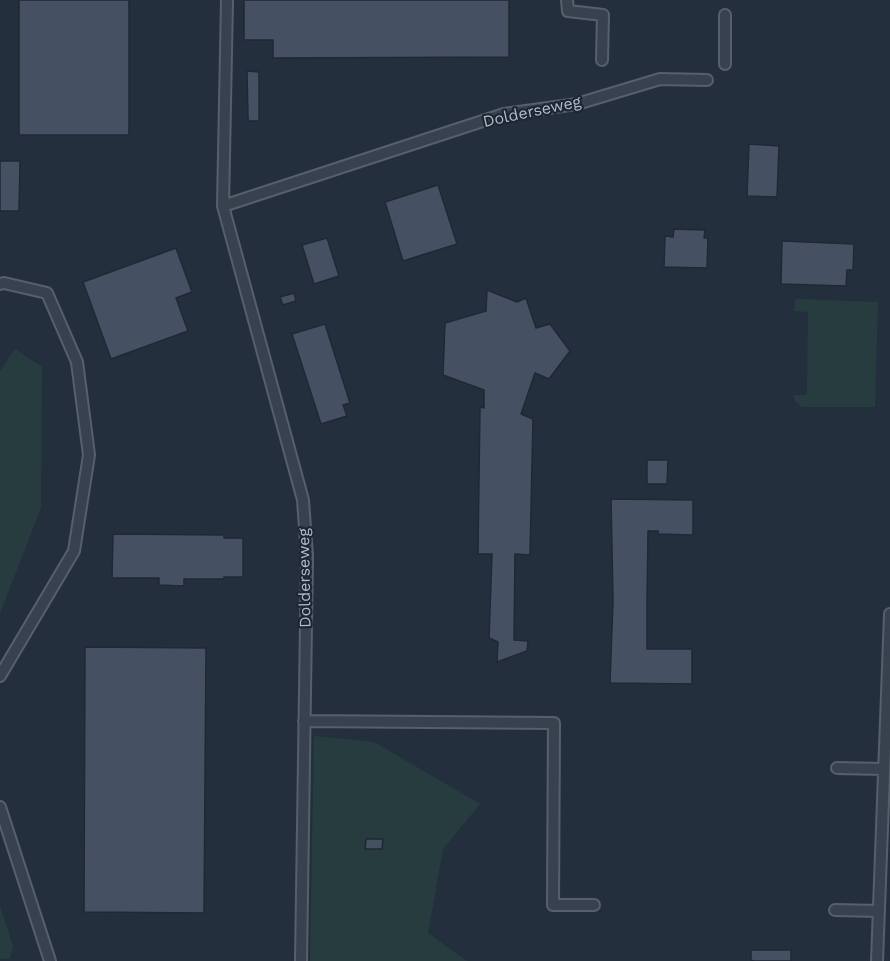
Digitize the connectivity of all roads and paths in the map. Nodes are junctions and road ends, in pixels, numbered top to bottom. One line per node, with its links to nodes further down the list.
1 (227, 0): 7 (lane, Dolderseweg)
2 (567, 0): 4 (lane)
3 (725, 15): 5 (lane)
4 (603, 60)
5 (724, 64)
6 (706, 80): 7 (lane, Dolderseweg)
7 (223, 206): 11 (lane, Dolderseweg)
8 (0, 284): 10 (lane)
9 (890, 614): 13 (lane)
10 (0, 676)
11 (304, 721): 15 (lane); 19 (lane, Dolderseweg)
12 (837, 768): 13 (lane)
13 (884, 769): 17 (lane)
14 (0, 807): 18 (lane)
15 (594, 905)
16 (835, 910): 17 (lane)
17 (879, 911): 20 (lane)
18 (50, 961)
19 (301, 961)
20 (877, 961)

